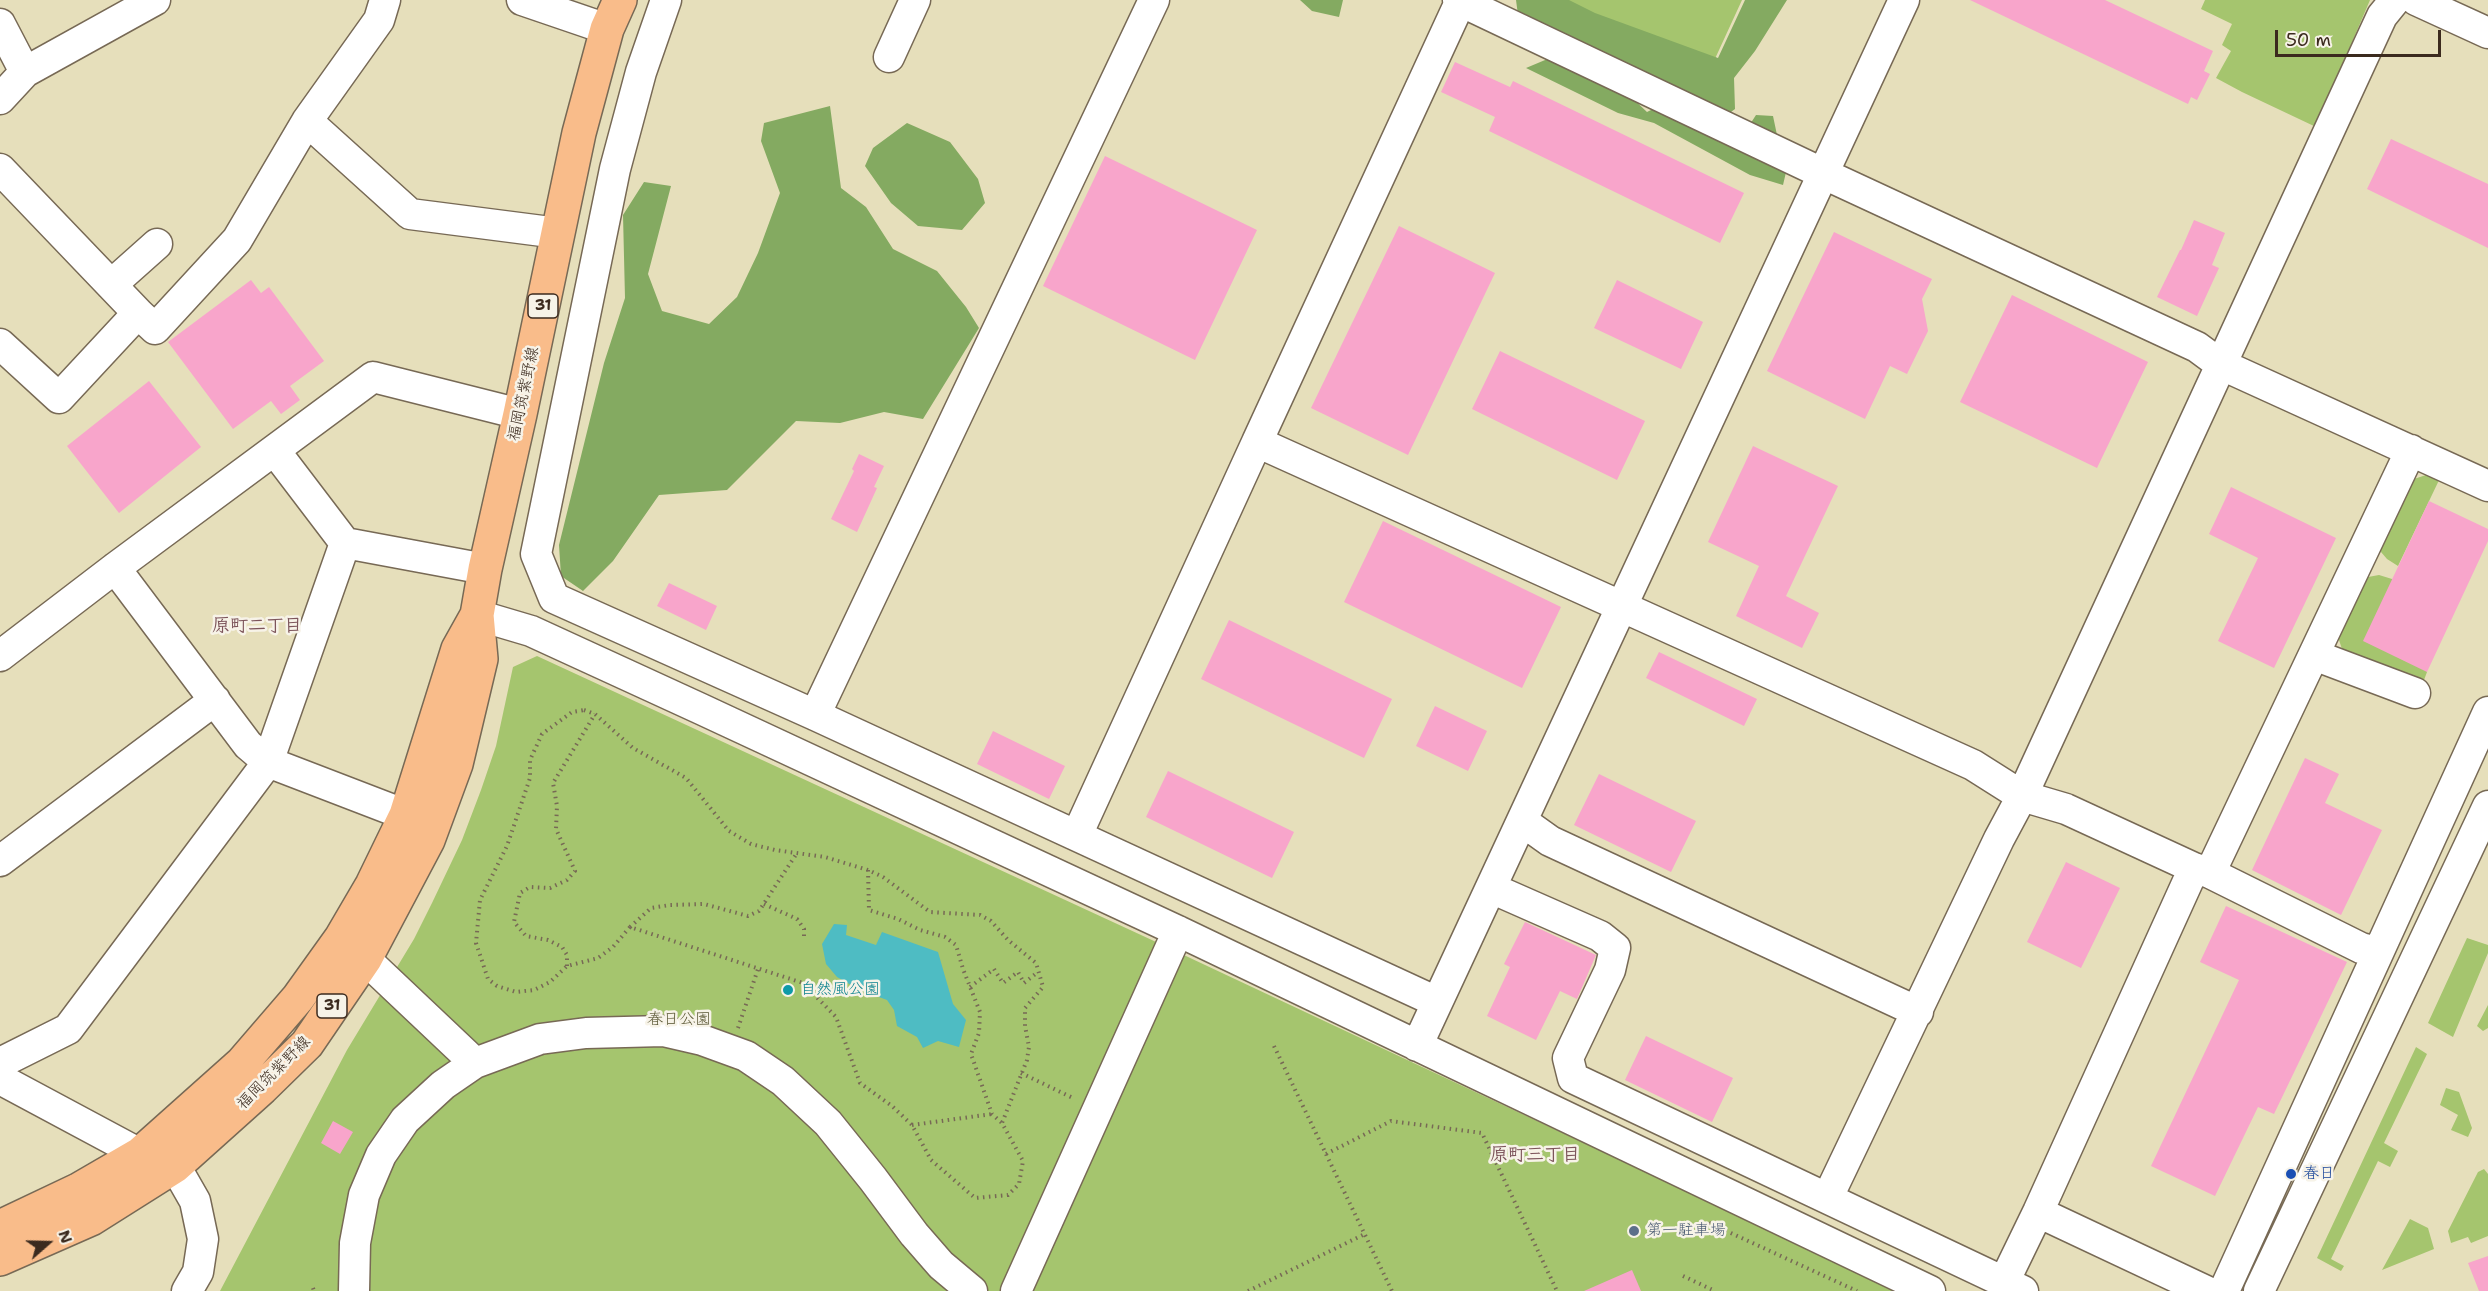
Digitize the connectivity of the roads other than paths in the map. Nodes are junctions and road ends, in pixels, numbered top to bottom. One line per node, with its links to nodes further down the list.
1 (154, 0): 15 (street)
2 (385, 0): 17 (street)
3 (522, 0): 11 (street)
4 (666, 0): 41 (street)
5 (915, 0): 14 (street)
6 (1154, 0): 41 (street)
7 (1460, 0): 19 (street); 27 (street)
8 (1904, 0): 19 (street)
9 (2395, 0): 25 (street)
10 (2416, 0): 13 (street)
11 (613, 14): 20 (main road, 福岡筑紫野線 / 31)
12 (0, 24): 15 (street)
13 (2488, 33)
14 (889, 57)
15 (25, 72): 16 (street)
16 (0, 99)
17 (307, 121): 20 (street); 23 (street)
18 (0, 169): 22 (street)
19 (1822, 173): 25 (street); 34 (street)
20 (558, 233): 26 (main road, 福岡筑紫野線 / 31)
21 (157, 244): 22 (street)
22 (111, 285): 23 (street)
23 (138, 313): 24 (street)
24 (0, 344)
25 (2220, 364): 28 (street); 43 (street)
26 (520, 414): 29 (street); 33 (main road, 福岡筑紫野線 / 31)
27 (1257, 442): 34 (street); 47 (street)
28 (2411, 450): 30 (street); 36 (street)
29 (275, 451): 31 (street); 32 (street)
30 (2488, 486)
31 (345, 543): 33 (street); 42 (street)
32 (115, 568): 37 (street); 39 (street)
33 (485, 569): 35 (main road, 福岡筑紫野線 / 31)
34 (1622, 606): 43 (street); 46 (street)
35 (477, 615): 45 (main road, 福岡筑紫野線 / 31); 51 (street); 53 (main road, 福岡筑紫野線 / 31)
36 (2314, 655): 38 (street); 49 (street)
37 (0, 656)
38 (2415, 693)
39 (214, 700): 42 (street); 48 (street)
40 (2488, 712): 52 (street)
41 (815, 715): 47 (street)
42 (268, 762): 45 (street); 57 (street)
43 (2022, 796): 49 (street); 55 (street)
44 (2488, 806): 74 (street)
45 (406, 815): 60 (main road, 福岡筑紫野線 / 31)
46 (1522, 821): 50 (street); 55 (street)
47 (1077, 836): 54 (street)
48 (0, 861)
49 (2202, 871): 52 (street); 63 (street)
50 (1491, 888): 54 (street); 62 (street)
51 (1178, 931): 56 (street); 70 (street)
52 (2377, 952): 73 (street)
53 (365, 959): 58 (street); 61 (main road, 福岡筑紫野線 / 31)
54 (1437, 1002): 56 (street)
55 (1918, 1012): 62 (street)
56 (1417, 1046): 71 (street)
57 (0, 1062)
58 (475, 1063): 68 (street); 69 (street)
59 (0, 1079): 60 (street)
60 (140, 1154): 61 (street); 64 (main road, 福岡筑紫野線 / 31)
61 (175, 1166): 65 (main road, 福岡筑紫野線 / 31); 67 (street)
62 (1828, 1197): 66 (street)
63 (2038, 1212): 66 (street); 72 (street)
64 (0, 1227)
65 (0, 1259)
66 (2013, 1287)
67 (187, 1291)
68 (354, 1291)
69 (972, 1291)
70 (1016, 1291)
71 (1930, 1291)
72 (2206, 1291)
73 (2224, 1291)
74 (2259, 1291)

